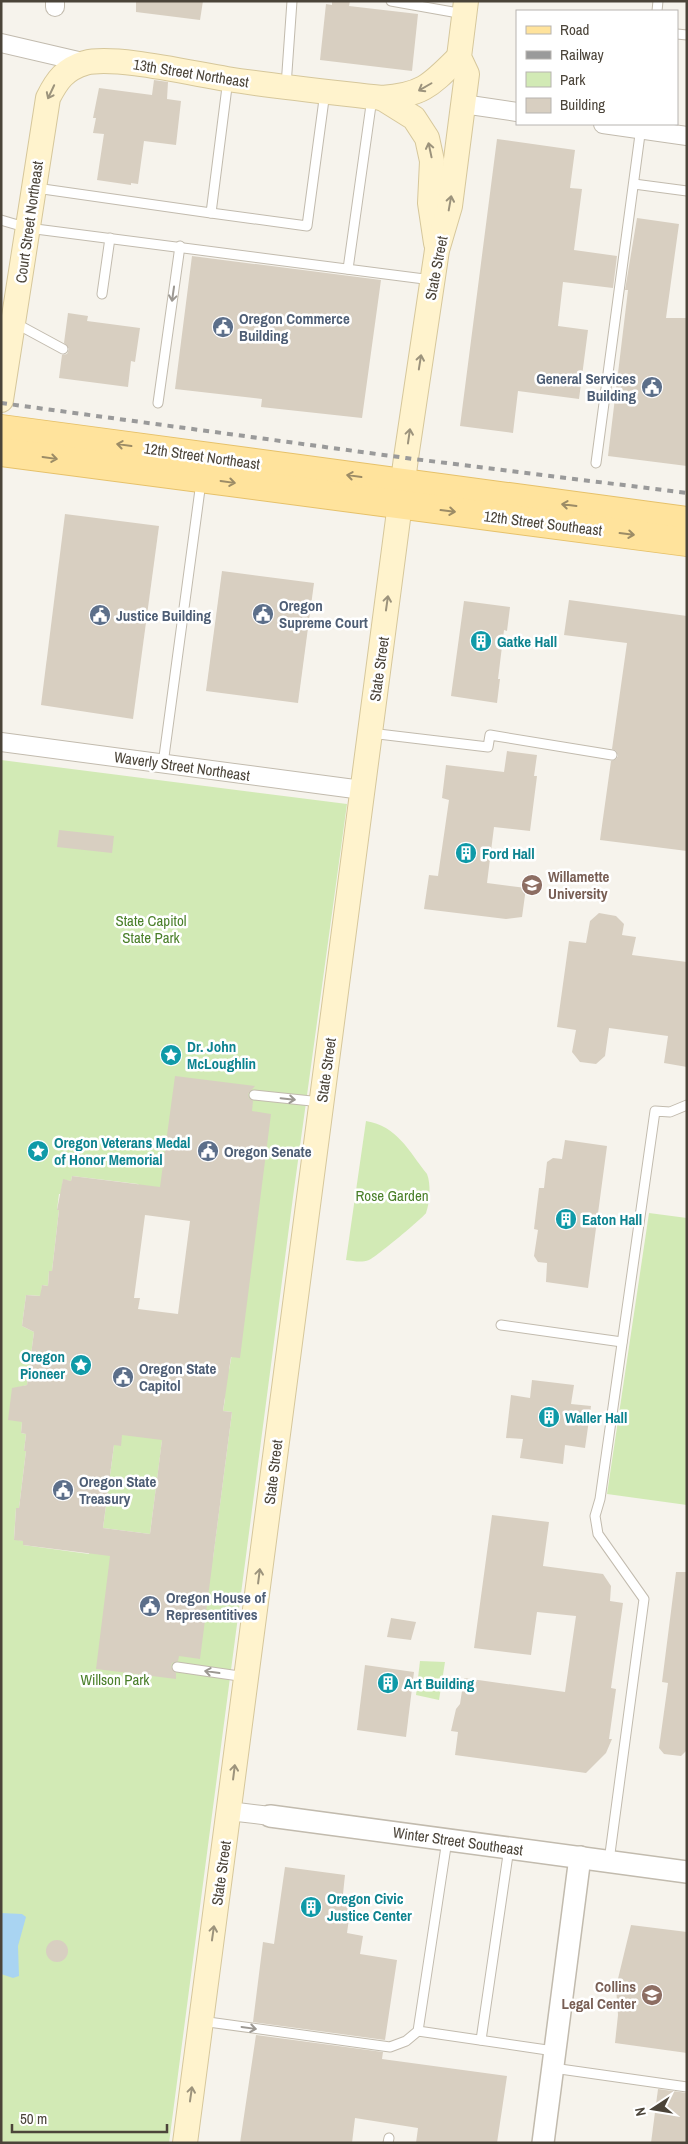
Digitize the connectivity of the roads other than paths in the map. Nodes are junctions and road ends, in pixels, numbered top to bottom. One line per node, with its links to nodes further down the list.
1 (292, 1): 8 (lane)
2 (390, 1): 3 (lane)
3 (465, 8): 5 (main road, State Street)
4 (1, 44): 6 (street, 13th Street Northeast)
5 (459, 57): 10 (main road, one-way to 10); 11 (main road, State Street)
6 (87, 63): 7 (main road, 13th Street Northeast); 17 (main road, Court Street Northeast, one-way to 17)
7 (228, 79): 8 (main road, 13th Street Northeast); 19 (lane)
8 (286, 87): 9 (main road, 13th Street Northeast)
9 (325, 91): 10 (main road, 13th Street Northeast); 19 (lane)
10 (377, 98): 24 (main road, one-way to 10); 25 (lane)
11 (463, 104): 12 (street); 24 (main road, State Street, one-way to 11)
12 (516, 112)
13 (622, 125): 14 (street)
14 (641, 126): 15 (street); 16 (lane)
15 (687, 136)
16 (634, 184): 18 (lane); 34 (lane)
17 (34, 188): 19 (lane); 21 (main road, Court Street Northeast)
18 (687, 191)
19 (211, 213)
20 (1, 220): 21 (lane)
21 (28, 228): 22 (lane); 28 (main road, Court Street Northeast)
22 (110, 238): 23 (lane); 27 (lane)
23 (180, 246): 25 (lane); 31 (lane, one-way to 31)
24 (437, 250): 26 (main road, State Street)
25 (348, 268): 26 (lane)
26 (433, 280): 36 (main road, State Street, one-way to 26)
27 (102, 294)
28 (15, 323): 29 (lane); 30 (main road, Court Street Northeast)
29 (63, 349)
30 (1, 400)
31 (158, 403)
32 (1, 429): 36 (main road, 12th Street Northeast, one-way to 32)
33 (1, 452): 35 (main road, 12th Street Northeast, one-way to 35)
34 (596, 463)
35 (201, 479): 36 (main road, 12th Street Northeast, one-way to 36); 42 (lane)
36 (401, 494): 37 (main road, 12th Street Southeast, one-way to 36); 38 (main road, 12th Street Southeast, one-way to 38); 39 (main road, State Street, one-way to 36)
37 (687, 520)
38 (687, 542)
39 (370, 733): 41 (lane); 43 (main road, State Street)
40 (1, 742): 42 (street, Waverly Street Northeast)
41 (612, 755)
42 (163, 764): 43 (street, Waverly Street Northeast)
43 (362, 790): 45 (main road, State Street)
44 (254, 1095): 45 (lane, one-way to 45)
45 (322, 1102): 50 (main road, State Street, one-way to 45)
46 (687, 1105): 48 (lane)
47 (501, 1325): 48 (lane)
48 (622, 1342): 56 (lane)
49 (177, 1667): 50 (lane, one-way to 49)
50 (246, 1677): 51 (main road, State Street, one-way to 50)
51 (229, 1811): 52 (street, Winter Street Southeast); 58 (main road, State Street, one-way to 51)
52 (270, 1816): 53 (street, Winter Street Southeast)
53 (447, 1840): 54 (street, Winter Street Southeast); 59 (lane)
54 (509, 1848): 55 (street, Winter Street Southeast); 60 (lane)
55 (580, 1858): 56 (street, Winter Street Southeast); 61 (street)
56 (609, 1861): 57 (street, Winter Street Southeast)
57 (687, 1872)
58 (201, 2021): 59 (lane, one-way to 59); 63 (main road, State Street, one-way to 58)
59 (418, 2031): 60 (lane)
60 (481, 2040): 61 (lane)
61 (554, 2060): 62 (lane); 64 (street)
62 (687, 2086)
63 (185, 2143)
64 (543, 2143)

